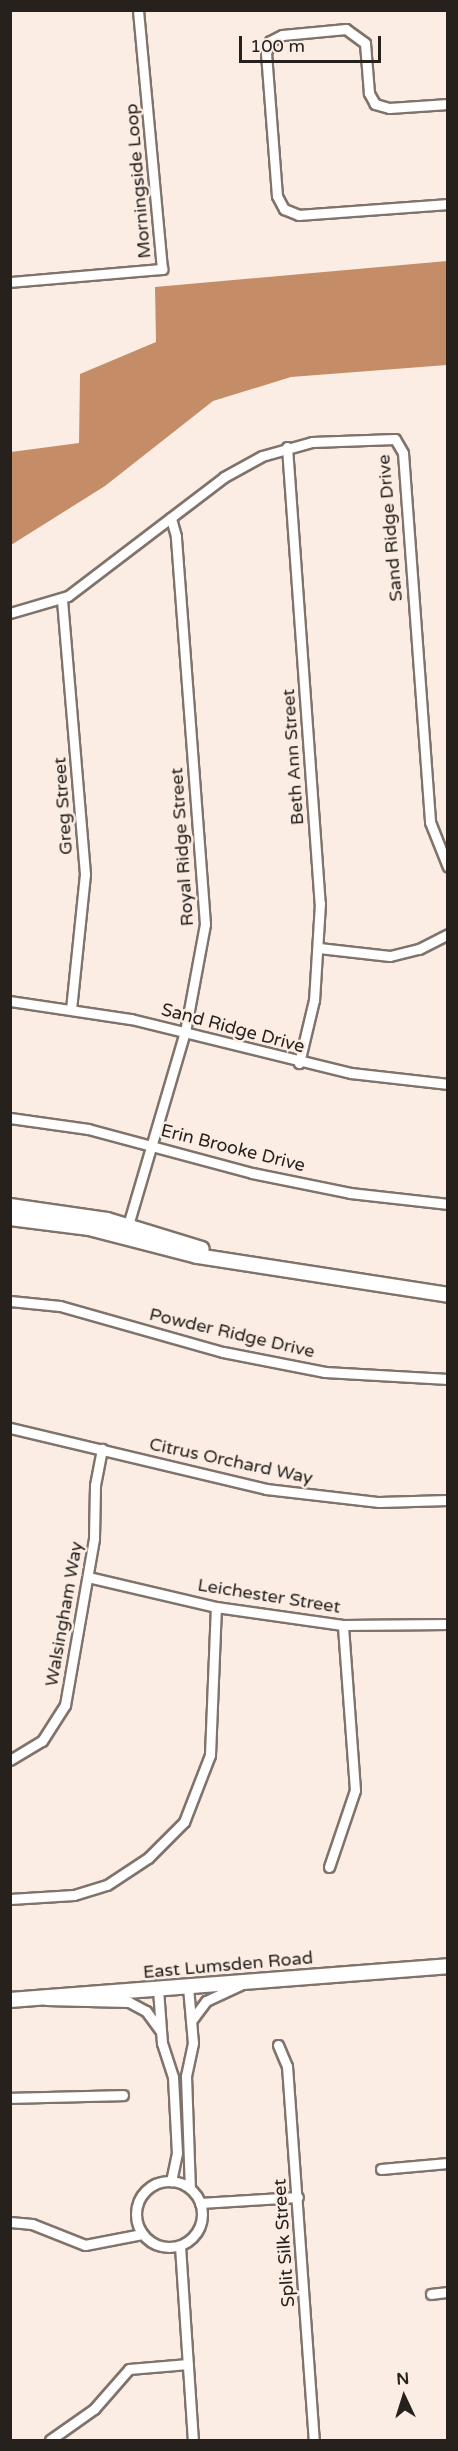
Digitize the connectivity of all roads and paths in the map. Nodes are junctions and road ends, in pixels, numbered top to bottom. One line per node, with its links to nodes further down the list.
1 (138, 10): 4 (street, Morningside Loop)
2 (447, 104): 3 (street)
3 (447, 204)
4 (10, 282)
5 (287, 447): 6 (street, Sand Ridge Drive); 9 (street, Sand Ridge Drive); 11 (street, Beth Ann Street)
6 (171, 518): 7 (street, Sand Ridge Drive); 14 (street, Royal Ridge Street)
7 (62, 600): 8 (street, Sand Ridge Drive); 13 (street, Greg Street)
8 (10, 613)
9 (447, 867)
10 (447, 933): 11 (street)
11 (319, 948): 15 (street, Beth Ann Street)
12 (10, 1001): 13 (street, Sand Ridge Drive)
13 (71, 1009): 14 (street, Sand Ridge Drive)
14 (185, 1032): 15 (street, Sand Ridge Drive); 18 (street, Royal Ridge Street)
15 (299, 1062): 16 (street, Sand Ridge Drive)
16 (447, 1084)
17 (10, 1118): 18 (street, Erin Brooke Drive)
18 (154, 1145): 19 (street, Erin Brooke Drive); 22 (street, Royal Ridge Street)
19 (447, 1204)
20 (10, 1206): 22 (street)
21 (10, 1218): 22 (street)
22 (126, 1231): 24 (street)
23 (447, 1286): 24 (street)
24 (402, 1288): 25 (street)
25 (447, 1295)
26 (10, 1301): 27 (street, Powder Ridge Drive)
27 (447, 1379)
28 (10, 1428): 29 (street, Citrus Orchard Way)
29 (102, 1449): 30 (street, Citrus Orchard Way); 31 (street, Walsingham Way)
30 (447, 1500)
31 (88, 1577): 32 (street, Leichester Street); 35 (street, Walsingham Way)
32 (216, 1606): 34 (street, Leichester Street); 37 (street)
33 (447, 1624): 34 (street, Leichester Street)
34 (343, 1625): 36 (street)
35 (10, 1760)
36 (329, 1867)
37 (10, 1899)
38 (447, 1966): 39 (street, East Lumsden Road)
39 (251, 1982): 40 (street, East Lumsden Road); 44 (street)
40 (188, 1987): 41 (street, East Lumsden Road); 44 (street)
41 (158, 1989): 42 (street, East Lumsden Road); 45 (street)
42 (38, 1998): 43 (street, East Lumsden Road); 45 (street)
43 (10, 2000)
44 (191, 2021): 52 (street)
45 (161, 2032): 51 (street)
46 (278, 2045): 53 (street, Split Silk Street)
47 (123, 2095): 48 (street)
48 (10, 2098)
49 (447, 2163): 50 (street)
50 (381, 2169)
51 (171, 2181): 52 (street); 56 (street)
52 (190, 2188): 54 (street)
53 (298, 2197): 54 (street); 64 (street, Split Silk Street)
54 (200, 2203): 57 (street)
55 (10, 2222): 56 (street)
56 (142, 2234): 57 (street)
57 (180, 2246): 60 (street)
58 (447, 2292): 59 (street)
59 (431, 2294)
60 (188, 2364): 61 (street); 63 (street)
61 (64, 2437): 62 (street)
62 (50, 2440)
63 (193, 2440)
64 (314, 2440)

